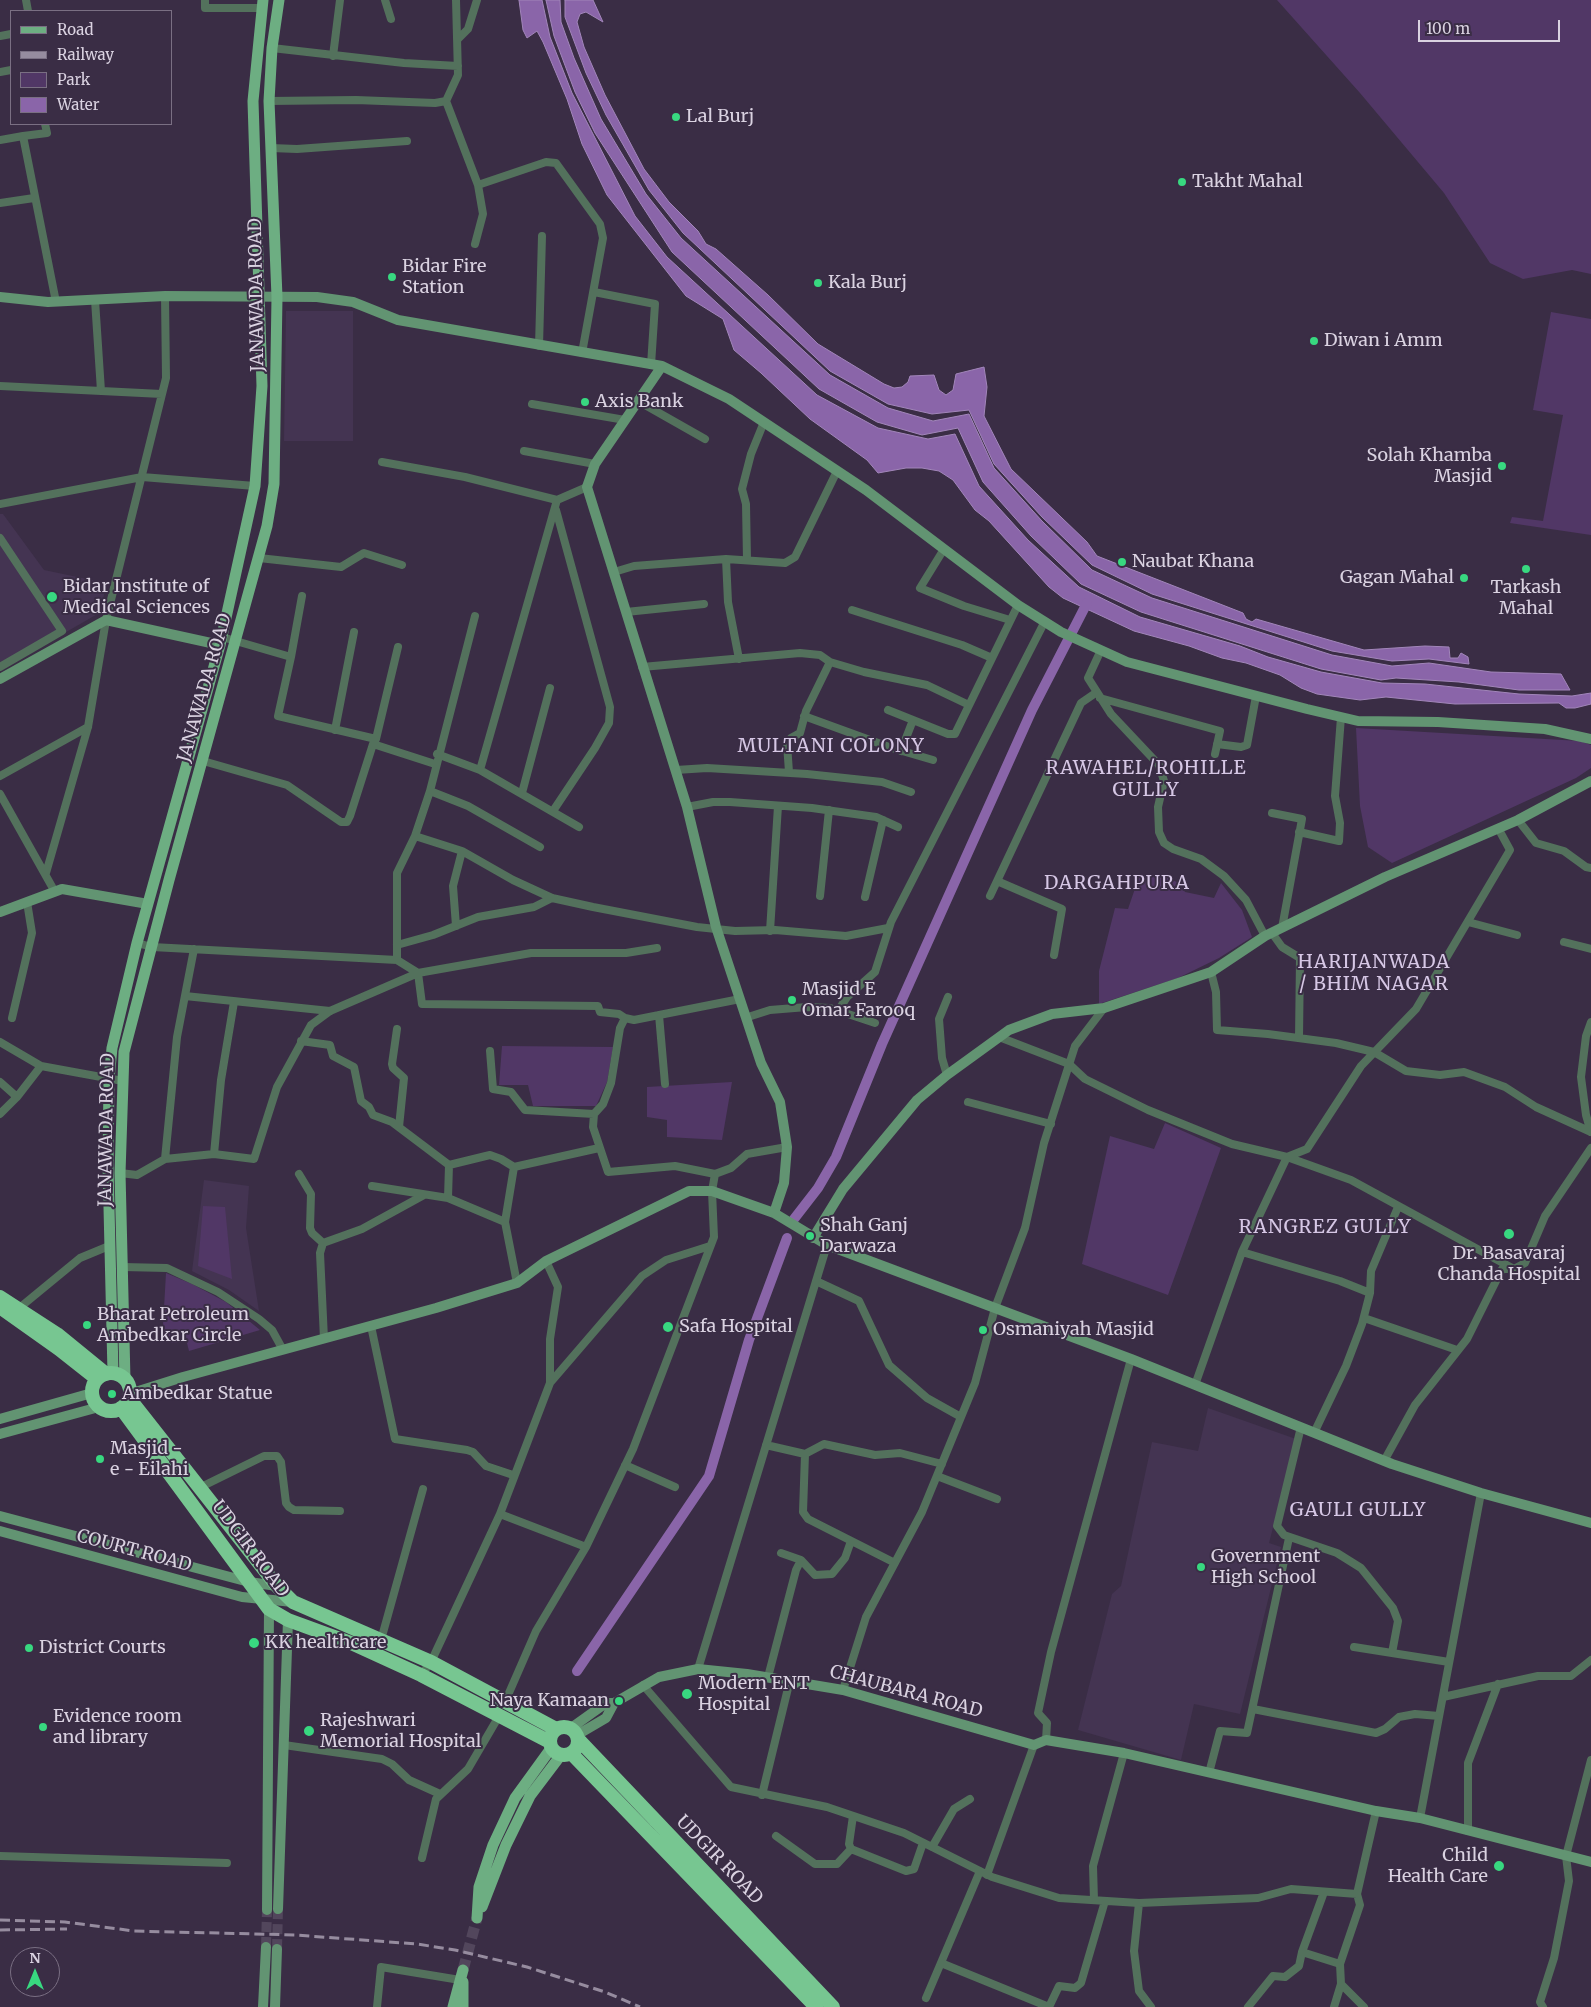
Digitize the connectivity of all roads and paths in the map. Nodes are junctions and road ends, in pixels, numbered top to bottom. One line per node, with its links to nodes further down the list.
1 (205, 0): 7 (street)
2 (279, 0): 10 (main road, JANAWADA ROAD)
3 (340, 0): 11 (street)
4 (385, 0): 8 (street)
5 (456, 0): 9 (street)
6 (477, 0): 9 (street)
7 (262, 4): 28 (main road, JANAWADA ROAD)
8 (391, 19)
9 (458, 39): 12 (street)
10 (272, 48): 11 (street); 13 (main road, JANAWADA ROAD)
11 (333, 56): 12 (street)
12 (458, 66): 14 (street)
13 (269, 101): 14 (street); 19 (main road, JANAWADA ROAD)
14 (446, 101): 20 (street)
15 (45, 125): 16 (street)
16 (23, 136): 17 (street); 21 (street)
17 (0, 140)
18 (407, 141): 19 (street)
19 (271, 148): 29 (main road, JANAWADA ROAD)
20 (478, 185): 24 (street); 25 (street)
21 (34, 198): 22 (street); 31 (street)
22 (0, 204)
23 (542, 236): 32 (street)
24 (475, 244)
25 (594, 292): 33 (street); 34 (street)
26 (165, 296): 28 (street); 30 (street); 38 (street)
27 (0, 297): 31 (street)
28 (258, 297): 29 (street); 49 (main road, JANAWADA ROAD)
29 (277, 297): 32 (street); 56 (main road, JANAWADA ROAD)
30 (95, 300): 31 (street); 37 (street)
31 (56, 302)
32 (539, 346): 33 (street)
33 (582, 353): 34 (street)
34 (651, 365): 35 (street)
35 (662, 366): 39 (street); 42 (street)
36 (0, 386): 37 (street)
37 (101, 391): 38 (street)
38 (162, 394): 48 (street)
39 (638, 401): 41 (street); 43 (street)
40 (532, 404): 41 (street)
41 (624, 420): 46 (street)
42 (764, 422): 47 (street); 58 (street)
43 (705, 439)
44 (524, 451): 46 (street)
45 (382, 462): 51 (street)
46 (595, 464): 50 (street)
47 (837, 471): 55 (street); 58 (street)
48 (142, 477): 49 (street); 52 (street); 67 (street)
49 (255, 486): 71 (main road, JANAWADA ROAD)
50 (587, 487): 51 (street); 60 (street)
51 (557, 500): 53 (street)
52 (0, 504)
53 (556, 510): 101 (street); 113 (street)
54 (0, 538): 80 (street)
55 (944, 549): 63 (street); 68 (street)
56 (259, 558): 59 (street); 72 (main road, JANAWADA ROAD)
57 (726, 559): 58 (street); 60 (street); 77 (street)
58 (748, 560)
59 (402, 565)
60 (614, 572): 65 (street)
61 (302, 596): 75 (street)
62 (704, 604): 65 (street)
63 (1018, 605): 68 (street); 69 (street)
64 (852, 610): 76 (street)
65 (626, 612): 79 (street)
66 (475, 616): 96 (street)
67 (106, 620): 71 (street); 81 (street); 90 (street)
68 (1010, 620): 76 (street)
69 (1045, 622): 74 (street); 138 (street)
70 (354, 632): 91 (street)
71 (221, 641): 72 (street); 133 (main road, JANAWADA ROAD)
72 (237, 642): 75 (street); 99 (main road, JANAWADA ROAD)
73 (398, 647): 93 (street)
74 (1098, 648): 83 (street); 84 (street)
75 (291, 656): 91 (street)
76 (992, 658): 85 (street)
77 (739, 659): 78 (street); 79 (street)
78 (830, 662): 85 (street); 87 (street)
79 (642, 667): 102 (street)
80 (0, 668)
81 (0, 678)
82 (550, 688): 108 (street)
83 (1098, 695): 94 (street); 126 (street); 140 (street)
84 (1256, 696): 88 (street); 94 (street)
85 (969, 705): 89 (street)
86 (888, 710): 89 (street)
87 (804, 716): 95 (street); 103 (street)
88 (1341, 717): 92 (street); 120 (street)
89 (913, 720): 95 (street)
90 (88, 727): 104 (street); 125 (street)
91 (335, 730): 93 (street)
92 (1591, 739)
93 (375, 742): 99 (street); 100 (street)
94 (1217, 744): 97 (street)
95 (901, 750): 98 (street)
96 (437, 754): 100 (street); 101 (street)
97 (1215, 754)
98 (933, 760)
99 (203, 761): 145 (main road, JANAWADA ROAD)
100 (435, 764): 106 (street)
101 (480, 770): 108 (street)
102 (676, 770): 103 (street); 111 (street)
103 (789, 772): 107 (street)
104 (0, 776)
105 (1591, 781): 116 (street)
106 (430, 791): 121 (street); 122 (street)
107 (911, 792)
108 (522, 793): 113 (street)
109 (0, 794): 125 (street)
110 (778, 806): 111 (street); 112 (street); 139 (street)
111 (687, 807): 137 (street)
112 (829, 810): 115 (street); 128 (street)
113 (553, 811): 117 (street)
114 (1272, 812): 120 (street)
115 (883, 820): 118 (street); 130 (street)
116 (1518, 820): 119 (street); 124 (street)
117 (579, 827)
118 (898, 827)
119 (1498, 828): 135 (street); 140 (street)
120 (1300, 832): 140 (street)
121 (415, 836): 123 (street); 144 (street)
122 (540, 847)
123 (462, 851): 131 (street); 136 (street)
124 (1591, 868)
125 (46, 873): 127 (street)
126 (996, 882): 129 (street); 149 (street)
127 (55, 892): 132 (street); 133 (street)
128 (820, 896)
129 (990, 896)
130 (864, 897)
131 (552, 898): 136 (street); 137 (street)
132 (27, 902): 134 (street); 162 (street)
133 (148, 904): 143 (main road, JANAWADA ROAD)
134 (0, 912)
135 (1468, 922): 141 (street); 172 (street)
136 (456, 926): 144 (street)
137 (716, 928): 139 (street); 155 (street)
138 (888, 928): 139 (street); 159 (street)
139 (770, 931)
140 (1273, 932): 151 (street); 168 (street)
141 (1517, 935)
142 (1564, 942): 148 (street)
143 (137, 943): 145 (street); 176 (main road, JANAWADA ROAD)
144 (397, 945): 150 (street)
145 (152, 948): 147 (street); 177 (main road, JANAWADA ROAD)
146 (657, 948): 152 (street)
147 (194, 949): 150 (street); 153 (street)
148 (1591, 949)
149 (1054, 954)
150 (397, 960): 152 (street)
151 (1211, 972): 157 (street); 168 (street)
152 (418, 973): 158 (street); 163 (street)
153 (185, 996): 156 (street); 192 (street)
154 (948, 996): 175 (street)
155 (740, 999): 160 (street); 161 (street)
156 (234, 1002): 158 (street); 190 (street)
157 (1104, 1008): 167 (street); 173 (street)
158 (330, 1011): 169 (street)
159 (838, 1011): 161 (street); 165 (street)
160 (659, 1015): 163 (street); 179 (street)
161 (748, 1016): 187 (street)
162 (12, 1018)
163 (625, 1018): 183 (street)
164 (1591, 1022): 186 (street)
165 (875, 1024)
166 (397, 1030): 185 (street)
167 (999, 1037): 173 (street); 175 (street)
168 (1299, 1038): 172 (street)
169 (301, 1041): 185 (street); 190 (street)
170 (0, 1042): 174 (street)
171 (490, 1052): 183 (street)
172 (1374, 1052): 186 (street); 191 (street)
173 (1069, 1064): 184 (street); 191 (street)
174 (41, 1066): 176 (street); 180 (street)
175 (947, 1075): 205 (street)
176 (109, 1079): 177 (street); 208 (main road, JANAWADA ROAD)
177 (123, 1081): 195 (main road, JANAWADA ROAD)
178 (0, 1082): 180 (street)
179 (665, 1084)
180 (17, 1097): 182 (street)
181 (968, 1102): 184 (street)
182 (0, 1114)
183 (594, 1114): 188 (street)
184 (1051, 1124): 219 (street)
185 (399, 1127): 193 (street)
186 (1591, 1132)
187 (787, 1147): 197 (street); 203 (street)
188 (599, 1148): 194 (street); 197 (street)
189 (1591, 1148): 213 (street)
190 (214, 1154): 192 (street)
191 (1287, 1157): 202 (street); 210 (street)
192 (165, 1159): 195 (street)
193 (449, 1165): 194 (street); 201 (street)
194 (514, 1167): 204 (street)
195 (120, 1173): 212 (main road, JANAWADA ROAD)
196 (299, 1174): 206 (street)
197 (715, 1174): 199 (street)
198 (372, 1186): 200 (street)
199 (712, 1191): 203 (street); 209 (street); 211 (street)
200 (424, 1195): 201 (street); 206 (street)
201 (448, 1198): 204 (street)
202 (1398, 1206): 213 (street); 216 (street)
203 (774, 1213): 205 (street)
204 (505, 1222): 215 (street)
205 (814, 1238): 207 (street)
206 (322, 1243): 223 (street)
207 (827, 1245): 214 (street); 219 (street)
208 (109, 1246): 220 (street); 229 (main road, JANAWADA ROAD)
209 (710, 1246): 227 (street); 241 (street)
210 (1242, 1252): 216 (street); 228 (street)
211 (546, 1261): 215 (street); 227 (street)
212 (124, 1267): 224 (street); 229 (main road, JANAWADA ROAD)
213 (1514, 1268): 225 (street)
214 (816, 1281): 232 (street); 237 (street)
215 (517, 1283): 222 (street)
216 (1370, 1293): 221 (street)
217 (0, 1297): 220 (highway, UDGIR ROAD)
218 (0, 1308): 229 (highway, UDGIR ROAD)
219 (995, 1308): 226 (street); 232 (street)
220 (18, 1309): 229 (highway, UDGIR ROAD)
221 (1364, 1318): 225 (street); 235 (street)
222 (371, 1326): 223 (street); 242 (street)
223 (324, 1339): 224 (street)
224 (283, 1350): 229 (street)
225 (1457, 1350): 239 (street)
226 (1131, 1359): 228 (street); 287 (street)
227 (550, 1383): 242 (street)
228 (1195, 1385): 234 (street)
229 (117, 1387): 230 (highway); 231 (highway); 245 (highway, UDGIR ROAD); 262 (highway, UDGIR ROAD)
230 (92, 1393): 231 (highway); 233 (street)
231 (99, 1407): 236 (street)
232 (960, 1417): 240 (street)
233 (0, 1419)
234 (1301, 1427): 235 (street); 256 (street)
235 (1314, 1433): 239 (street)
236 (0, 1434)
237 (766, 1444): 238 (street); 273 (street)
238 (805, 1454): 240 (street); 257 (street)
239 (1384, 1461): 247 (street)
240 (942, 1464): 243 (street)
241 (625, 1466): 244 (street); 258 (street)
242 (514, 1475): 250 (street)
243 (937, 1476): 248 (street); 261 (street)
244 (675, 1486)
245 (198, 1488): 249 (street); 263 (highway, UDGIR ROAD)
246 (423, 1489): 267 (street)
247 (1481, 1494): 253 (street); 272 (street)
248 (996, 1500)
249 (340, 1511)
250 (500, 1514): 258 (street); 271 (street)
251 (0, 1516): 252 (street)
252 (18, 1521): 255 (street); 262 (street)
253 (1591, 1523)
254 (0, 1531): 255 (street, COURT ROAD)
255 (13, 1535): 265 (street, COURT ROAD)
256 (1290, 1538): 269 (street); 282 (street)
257 (851, 1542): 260 (street); 261 (street)
258 (586, 1547): 281 (street)
259 (781, 1554): 260 (street)
260 (801, 1560): 275 (street)
261 (895, 1563): 279 (street)
262 (250, 1582): 263 (street); 265 (highway, UDGIR ROAD)
263 (277, 1586): 264 (highway, UDGIR ROAD)
264 (293, 1602): 265 (street, COURT ROAD); 267 (highway, UDGIR ROAD)
265 (265, 1604): 266 (highway, UDGIR ROAD); 317 (street)
266 (288, 1620): 274 (highway, UDGIR ROAD); 288 (street)
267 (381, 1640): 271 (highway, UDGIR ROAD)
268 (1354, 1647): 269 (street)
269 (1392, 1653): 272 (street)
270 (1591, 1660): 277 (street)
271 (431, 1662): 274 (street); 281 (highway, UDGIR ROAD)
272 (1449, 1662): 280 (street)
273 (698, 1669): 275 (street, CHAUBARA ROAD); 278 (street, CHAUBARA ROAD)
274 (421, 1675): 283 (highway, UDGIR ROAD)
275 (768, 1677): 276 (street, CHAUBARA ROAD)
276 (790, 1680): 279 (street, CHAUBARA ROAD); 295 (street)
277 (1498, 1684): 280 (street); 300 (street)
278 (643, 1685): 286 (street, CHAUBARA ROAD); 295 (street)
279 (843, 1690): 289 (street, CHAUBARA ROAD)
280 (1443, 1697): 284 (street)
281 (506, 1702): 285 (highway, UDGIR ROAD)
282 (1253, 1708): 284 (street); 293 (street)
283 (499, 1716): 290 (highway, UDGIR ROAD); 294 (street)
284 (1439, 1716): 299 (street)
285 (556, 1729): 286 (highway); 290 (highway)
286 (576, 1734): 290 (highway); 330 (highway, UDGIR ROAD)
287 (1046, 1740): 289 (street); 291 (street)
288 (284, 1745): 294 (street); 316 (street)
289 (1034, 1745): 310 (street)
290 (558, 1749): 290 (main road); 329 (highway, UDGIR ROAD)
291 (1124, 1753): 293 (street); 313 (street)
292 (1591, 1760): 306 (street)
293 (1210, 1773): 297 (street)
294 (440, 1794): 307 (street)
295 (762, 1795): 298 (street)
296 (970, 1798): 303 (street)
297 (1376, 1811): 299 (street); 312 (street)
298 (853, 1816): 302 (street); 304 (street)
299 (1420, 1818): 300 (street)
300 (1468, 1831): 306 (street)
301 (776, 1836): 304 (street)
302 (923, 1843): 303 (street); 304 (street)
303 (932, 1847): 310 (street)
304 (851, 1849)
305 (0, 1856): 309 (street)
306 (1566, 1856): 308 (street); 335 (street)
307 (422, 1858)
308 (1591, 1862)
309 (227, 1863)
310 (983, 1873): 313 (street); 319 (street)
311 (1324, 1892): 312 (street); 315 (street); 318 (street)
312 (1357, 1894): 320 (street)
313 (1094, 1900): 314 (street)
314 (1105, 1901): 315 (street); 319 (street)
315 (1139, 1903): 331 (street)
316 (278, 1909)
317 (267, 1910)
318 (1302, 1952): 320 (street); 332 (street)
319 (941, 1963): 323 (street)
320 (1340, 1964): 322 (street)
321 (460, 1980): 326 (street); 327 (main road); 328 (main road)
322 (1342, 1984): 333 (street); 334 (street)
323 (926, 1998)
324 (263, 2007): 325 (street)
325 (275, 2007)
326 (377, 2007)
327 (453, 2007)
328 (463, 2007)
329 (816, 2007)
330 (833, 2007)
331 (1151, 2007)
332 (1248, 2007)
333 (1334, 2007)
334 (1364, 2007)
335 (1543, 2007)

